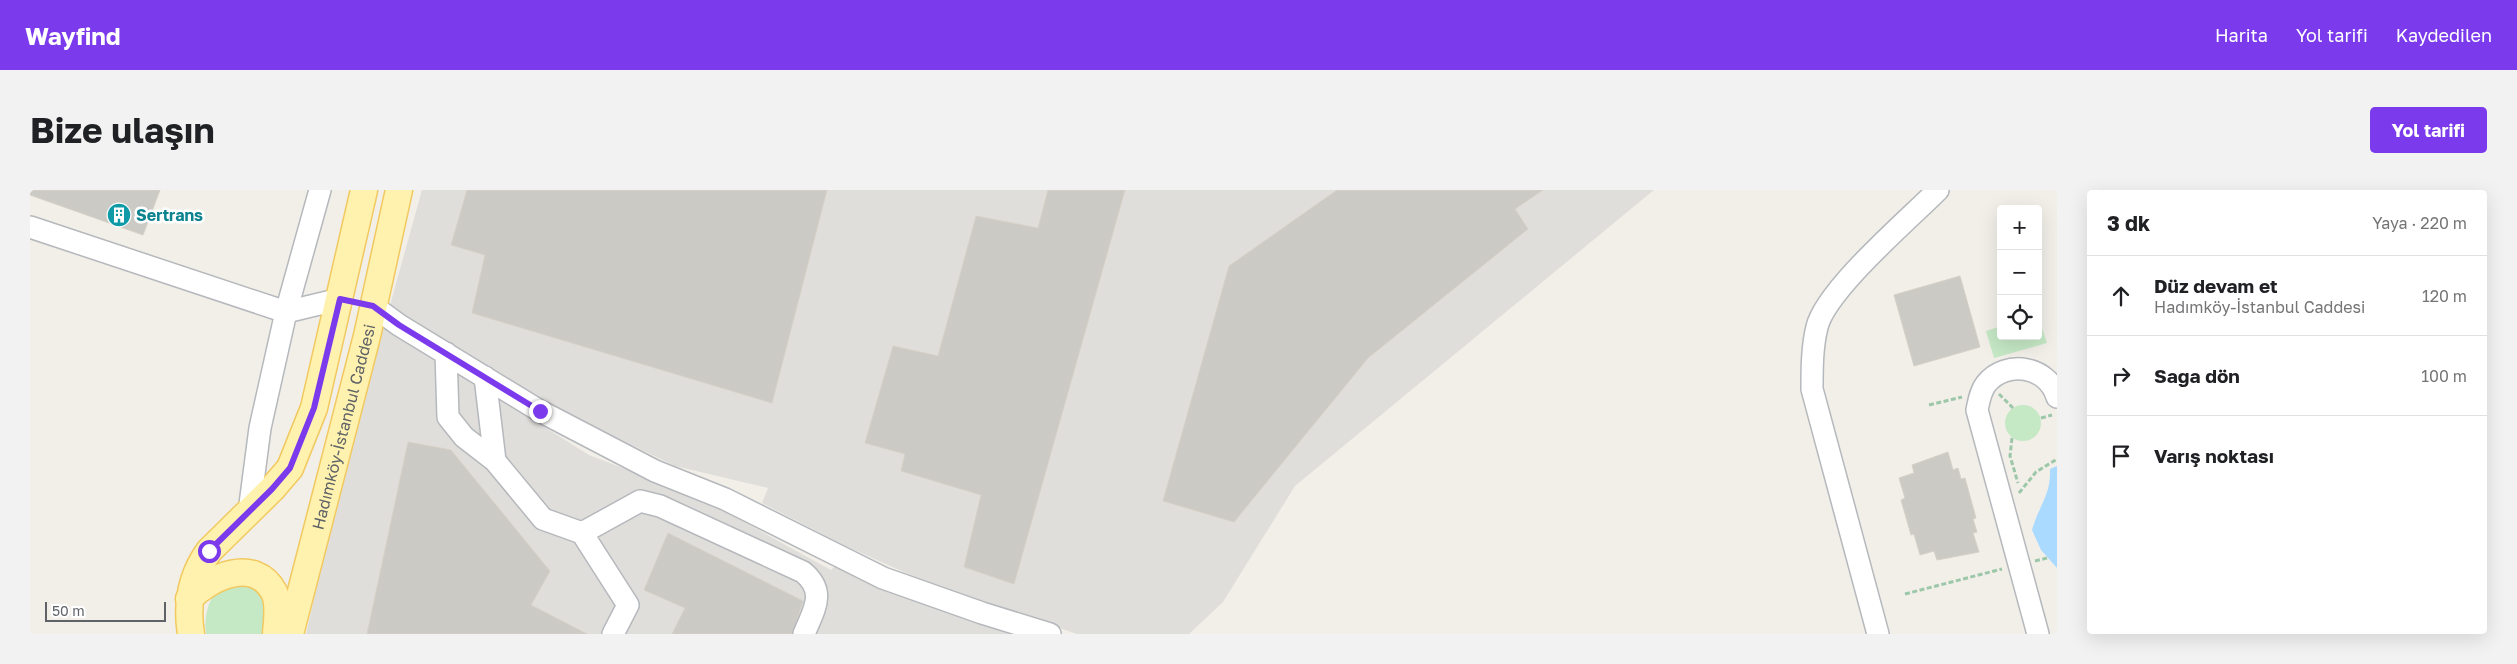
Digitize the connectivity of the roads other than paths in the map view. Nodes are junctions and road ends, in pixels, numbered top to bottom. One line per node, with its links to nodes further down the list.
1 (320, 190): 8 (street)
2 (364, 190): 6 (main road, Hadımköy-İstanbul Caddesi)
3 (399, 190): 7 (main road, Hadımköy-İstanbul Caddesi)
4 (1938, 190): 22 (street)
5 (30, 227): 8 (street)
6 (340, 299): 7 (main road); 8 (street); 13 (main road, Hadımköy-İstanbul Caddesi)
7 (373, 306): 9 (street); 18 (main road, Hadımköy-İstanbul Caddesi)
8 (286, 312): 13 (street)
9 (446, 353): 10 (street); 12 (street)
10 (485, 377): 12 (street); 21 (street)
11 (2057, 397): 23 (street)
12 (495, 461): 14 (street)
13 (249, 512): 15 (main road, Hadımköy-İstanbul Caddesi)
14 (582, 533): 19 (street); 20 (street)
15 (188, 599): 16 (main road); 17 (main road)
16 (191, 634)
17 (276, 634)
18 (290, 634)
19 (614, 634)
20 (804, 634)
21 (1050, 634)
22 (1878, 634)
23 (2038, 634)

